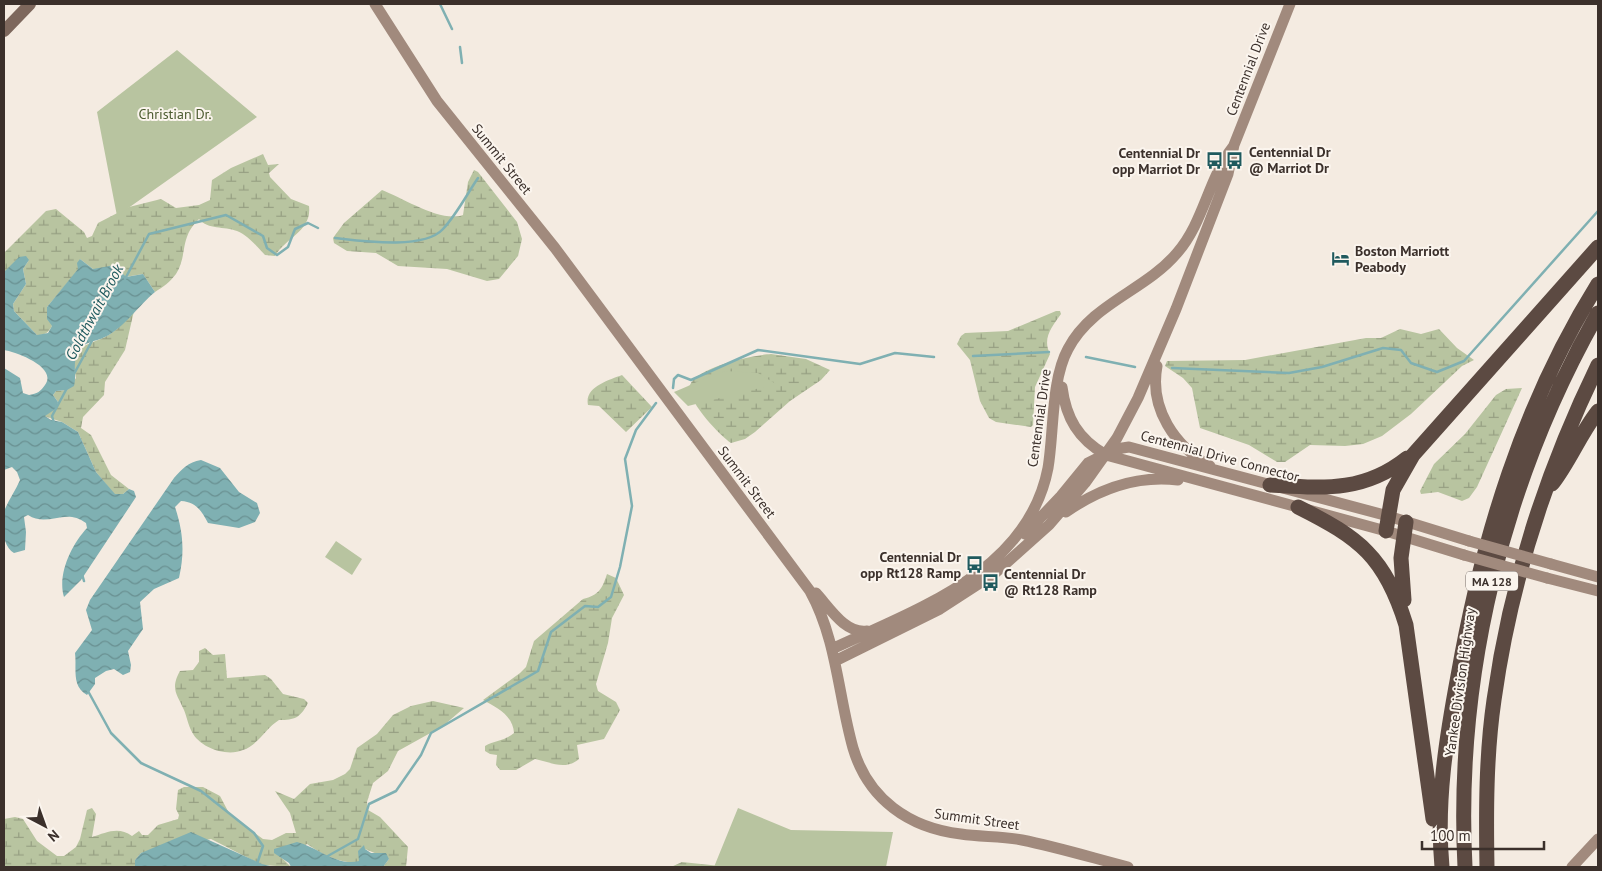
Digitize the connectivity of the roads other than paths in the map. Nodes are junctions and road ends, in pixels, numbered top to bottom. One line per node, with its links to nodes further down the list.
1 (30, 4): 4 (main road)
2 (375, 4): 24 (main road, Summit Street)
3 (1290, 4): 5 (main road, Centennial Drive)
4 (4, 32)
5 (1234, 145): 9 (main road, Centennial Drive); 11 (main road, Centennial Drive)
6 (1598, 247): 14 (highway)
7 (1598, 284): 32 (highway)
8 (1598, 313): 34 (highway, Yankee Division Highway / MA 128)
9 (1162, 344): 13 (main road, Centennial Drive); 15 (main road)
10 (1598, 365): 18 (highway, MA 128)
11 (1060, 370): 13 (main road); 23 (main road, Centennial Drive)
12 (1598, 411): 18 (highway)
13 (1106, 454): 15 (main road, Centennial Drive Connector); 16 (main road, Centennial Drive Connector); 21 (main road, Centennial Drive); 23 (main road)
14 (1413, 454): 17 (highway); 20 (highway)
15 (1230, 475): 17 (main road, Centennial Drive Connector)
16 (1211, 484): 19 (main road, Centennial Drive Connector); 21 (main road)
17 (1270, 485): 20 (main road, Centennial Drive Connector)
18 (1544, 495): 35 (highway, MA 128)
19 (1298, 507): 20 (main road, Centennial Drive Connector); 27 (highway)
20 (1387, 524): 22 (main road, Centennial Drive Connector)
21 (1049, 525): 30 (main road, Centennial Drive)
22 (1404, 529): 25 (main road, Centennial Drive Connector, bridge); 26 (main road, Centennial Drive Connector, bridge); 27 (highway)
23 (1005, 552): 28 (main road, Centennial Drive)
24 (797, 572): 28 (main road); 29 (main road, Summit Street)
25 (1598, 577)
26 (1598, 591)
27 (1406, 625): 32 (highway)
28 (871, 630): 29 (main road, Centennial Drive)
29 (832, 649): 30 (main road, Summit Street)
30 (835, 661): 33 (main road, Summit Street)
31 (1598, 839): 36 (main road)
32 (1442, 865)
33 (1128, 867)
34 (1465, 867)
35 (1487, 867)
36 (1572, 867)

